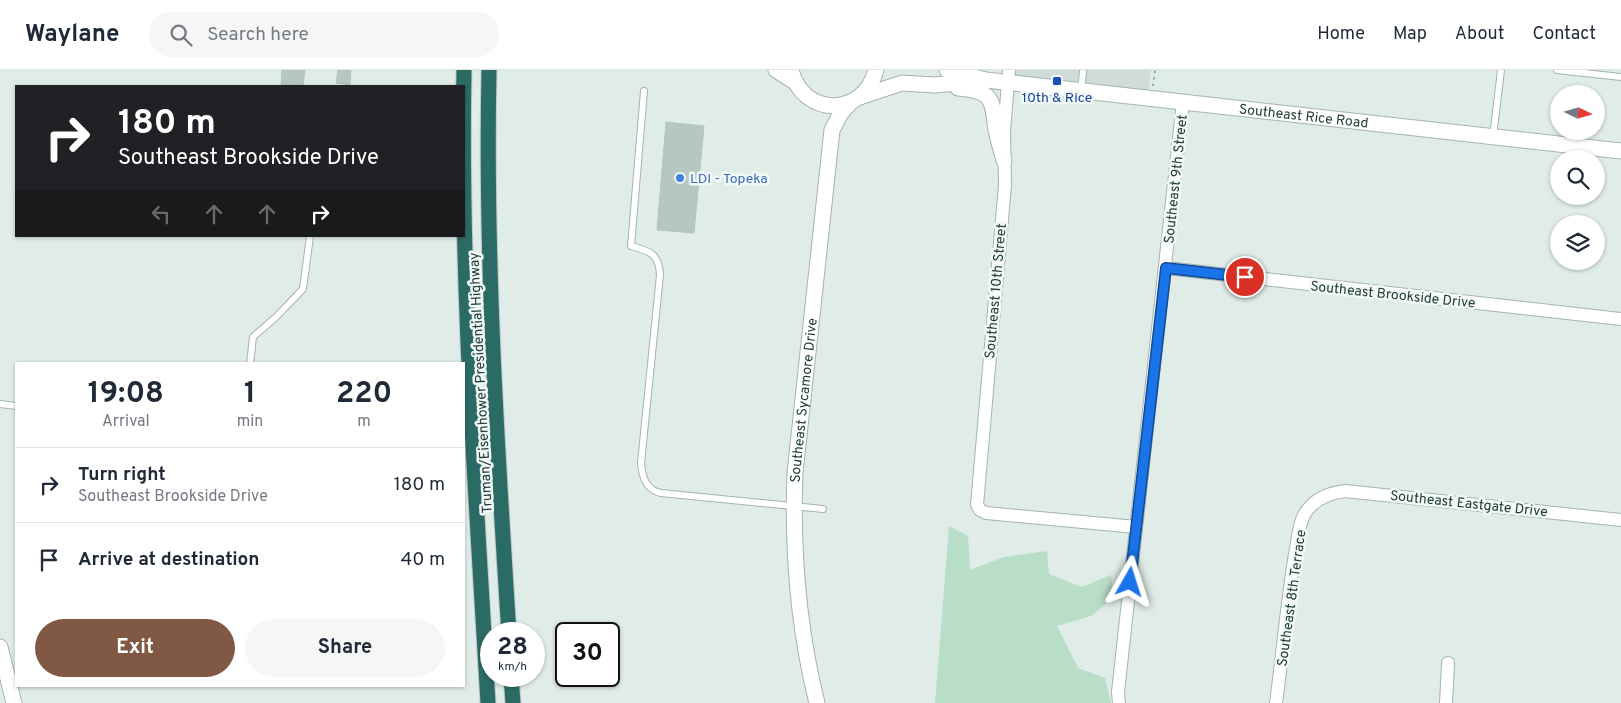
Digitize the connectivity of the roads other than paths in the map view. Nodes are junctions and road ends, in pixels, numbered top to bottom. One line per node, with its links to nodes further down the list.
1 (776, 70): 8 (street)
2 (876, 70): 15 (street, Southeast Sycamore Drive)
3 (947, 70): 11 (street, Southeast Rice Road)
4 (1502, 70): 17 (lane)
5 (1557, 70): 10 (lane)
6 (1083, 72): 14 (lane)
7 (489, 73): 33 (highway, Truman/Eisenhower Presidential Highway)
8 (793, 76): 15 (street, Southeast Rice Road)
9 (1009, 76): 11 (street, Southeast Rice Road); 14 (street, Southeast Rice Road); 20 (street, Southeast 10th Street)
10 (1621, 77)
11 (986, 80): 12 (street, Southeast Rice Road)
12 (935, 85): 15 (street, Southeast Rice Road); 20 (street)
13 (644, 91): 28 (lane)
14 (1081, 91): 16 (street, Southeast Rice Road)
15 (855, 100): 28 (street, Southeast Sycamore Drive)
16 (1183, 102): 17 (street, Southeast Rice Road); 22 (street, Southeast 9th Street)
17 (1493, 136): 18 (street, Southeast Rice Road)
18 (1621, 151)
19 (465, 159): 32 (highway, Truman/Eisenhower Presidential Highway)
20 (1004, 160): 31 (street, Southeast 10th Street)
21 (310, 237): 24 (lane)
22 (1166, 268): 23 (street, Southeast Brookside Drive); 31 (street, Southeast 9th Street)
23 (1621, 319)
24 (250, 362)
25 (0, 404): 26 (lane)
26 (15, 406)
27 (1318, 499): 30 (street, Southeast Eastgate Drive); 45 (street, Southeast 8th Terrace)
28 (794, 506): 29 (lane); 43 (street, Southeast Sycamore Drive)
29 (824, 509)
30 (1621, 520)
31 (1136, 527): 44 (street, Southeast 9th Street)
32 (483, 622)
33 (508, 622)
34 (0, 647): 39 (street)
35 (1448, 662): 46 (street)
36 (485, 687): 40 (highway)
37 (487, 687): 41 (highway, Truman/Eisenhower Presidential Highway)
38 (512, 687): 42 (highway)
39 (14, 703)
40 (484, 703)
41 (488, 703)
42 (513, 703)
43 (817, 703)
44 (1119, 703)
45 (1276, 703)
46 (1446, 703)

